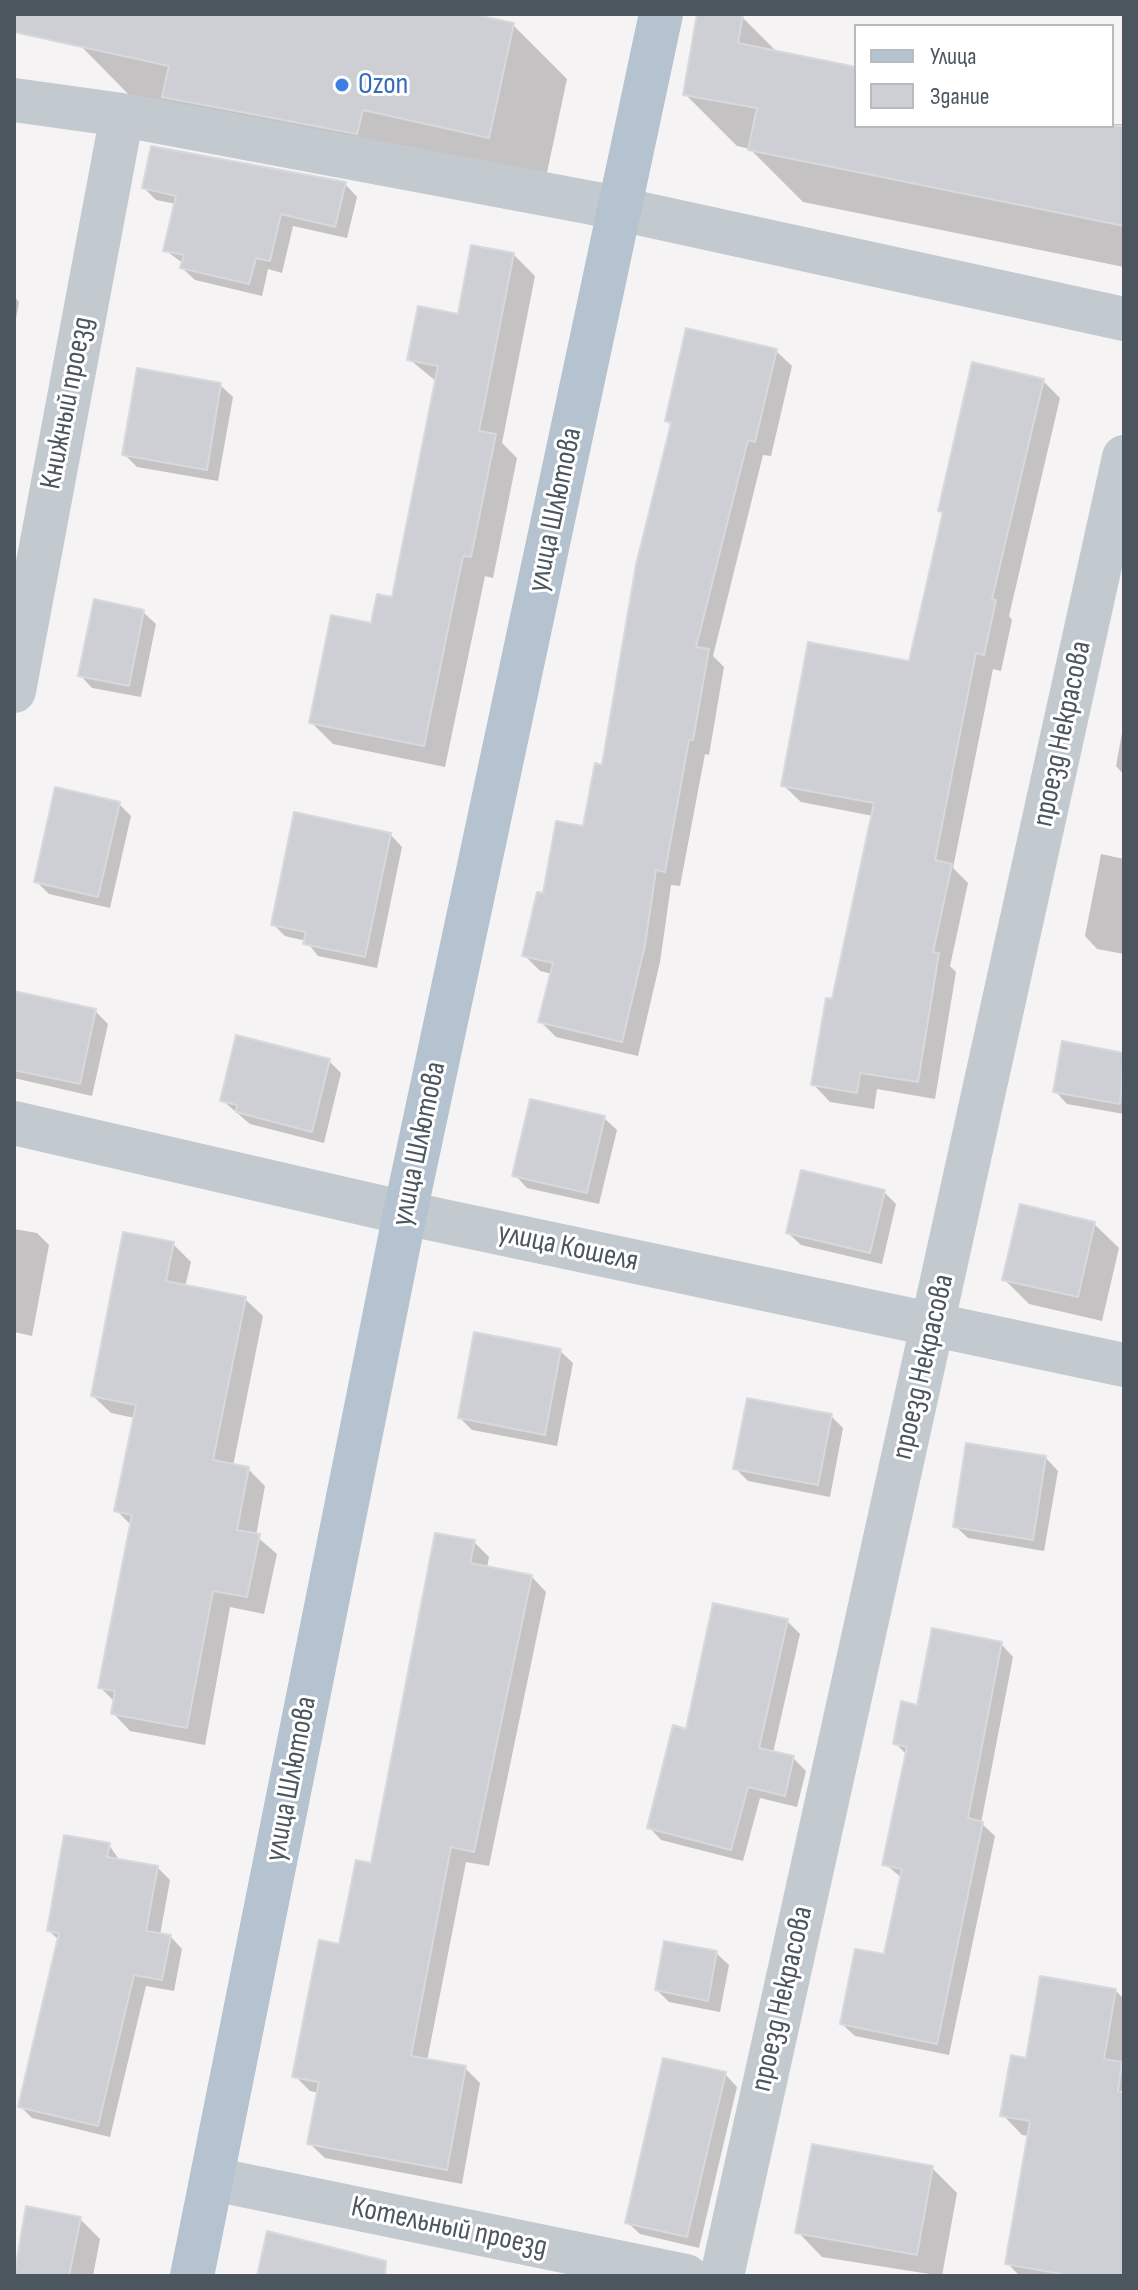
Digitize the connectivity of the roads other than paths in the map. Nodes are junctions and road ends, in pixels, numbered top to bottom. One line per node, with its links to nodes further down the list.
1 (661, 14): 4 (main road, улица Шлютова)
2 (14, 100): 3 (street)
3 (122, 115): 4 (street); 7 (street, Книжный проезд)
4 (620, 209): 5 (street); 9 (main road, улица Шлютова)
5 (1124, 319)
6 (1124, 457): 10 (street, проезд Некрасова)
7 (14, 691)
8 (14, 1123): 9 (street, улица Кошеля)
9 (405, 1213): 10 (street, улица Кошеля); 12 (main road, улица Шлютова)
10 (934, 1325): 11 (street, улица Кошеля); 15 (street, проезд Некрасова)
11 (1124, 1365)
12 (213, 2179): 13 (main road, улица Шлютова); 14 (street, Котельный проезд)
13 (192, 2276)
14 (686, 2276)
15 (722, 2276)

